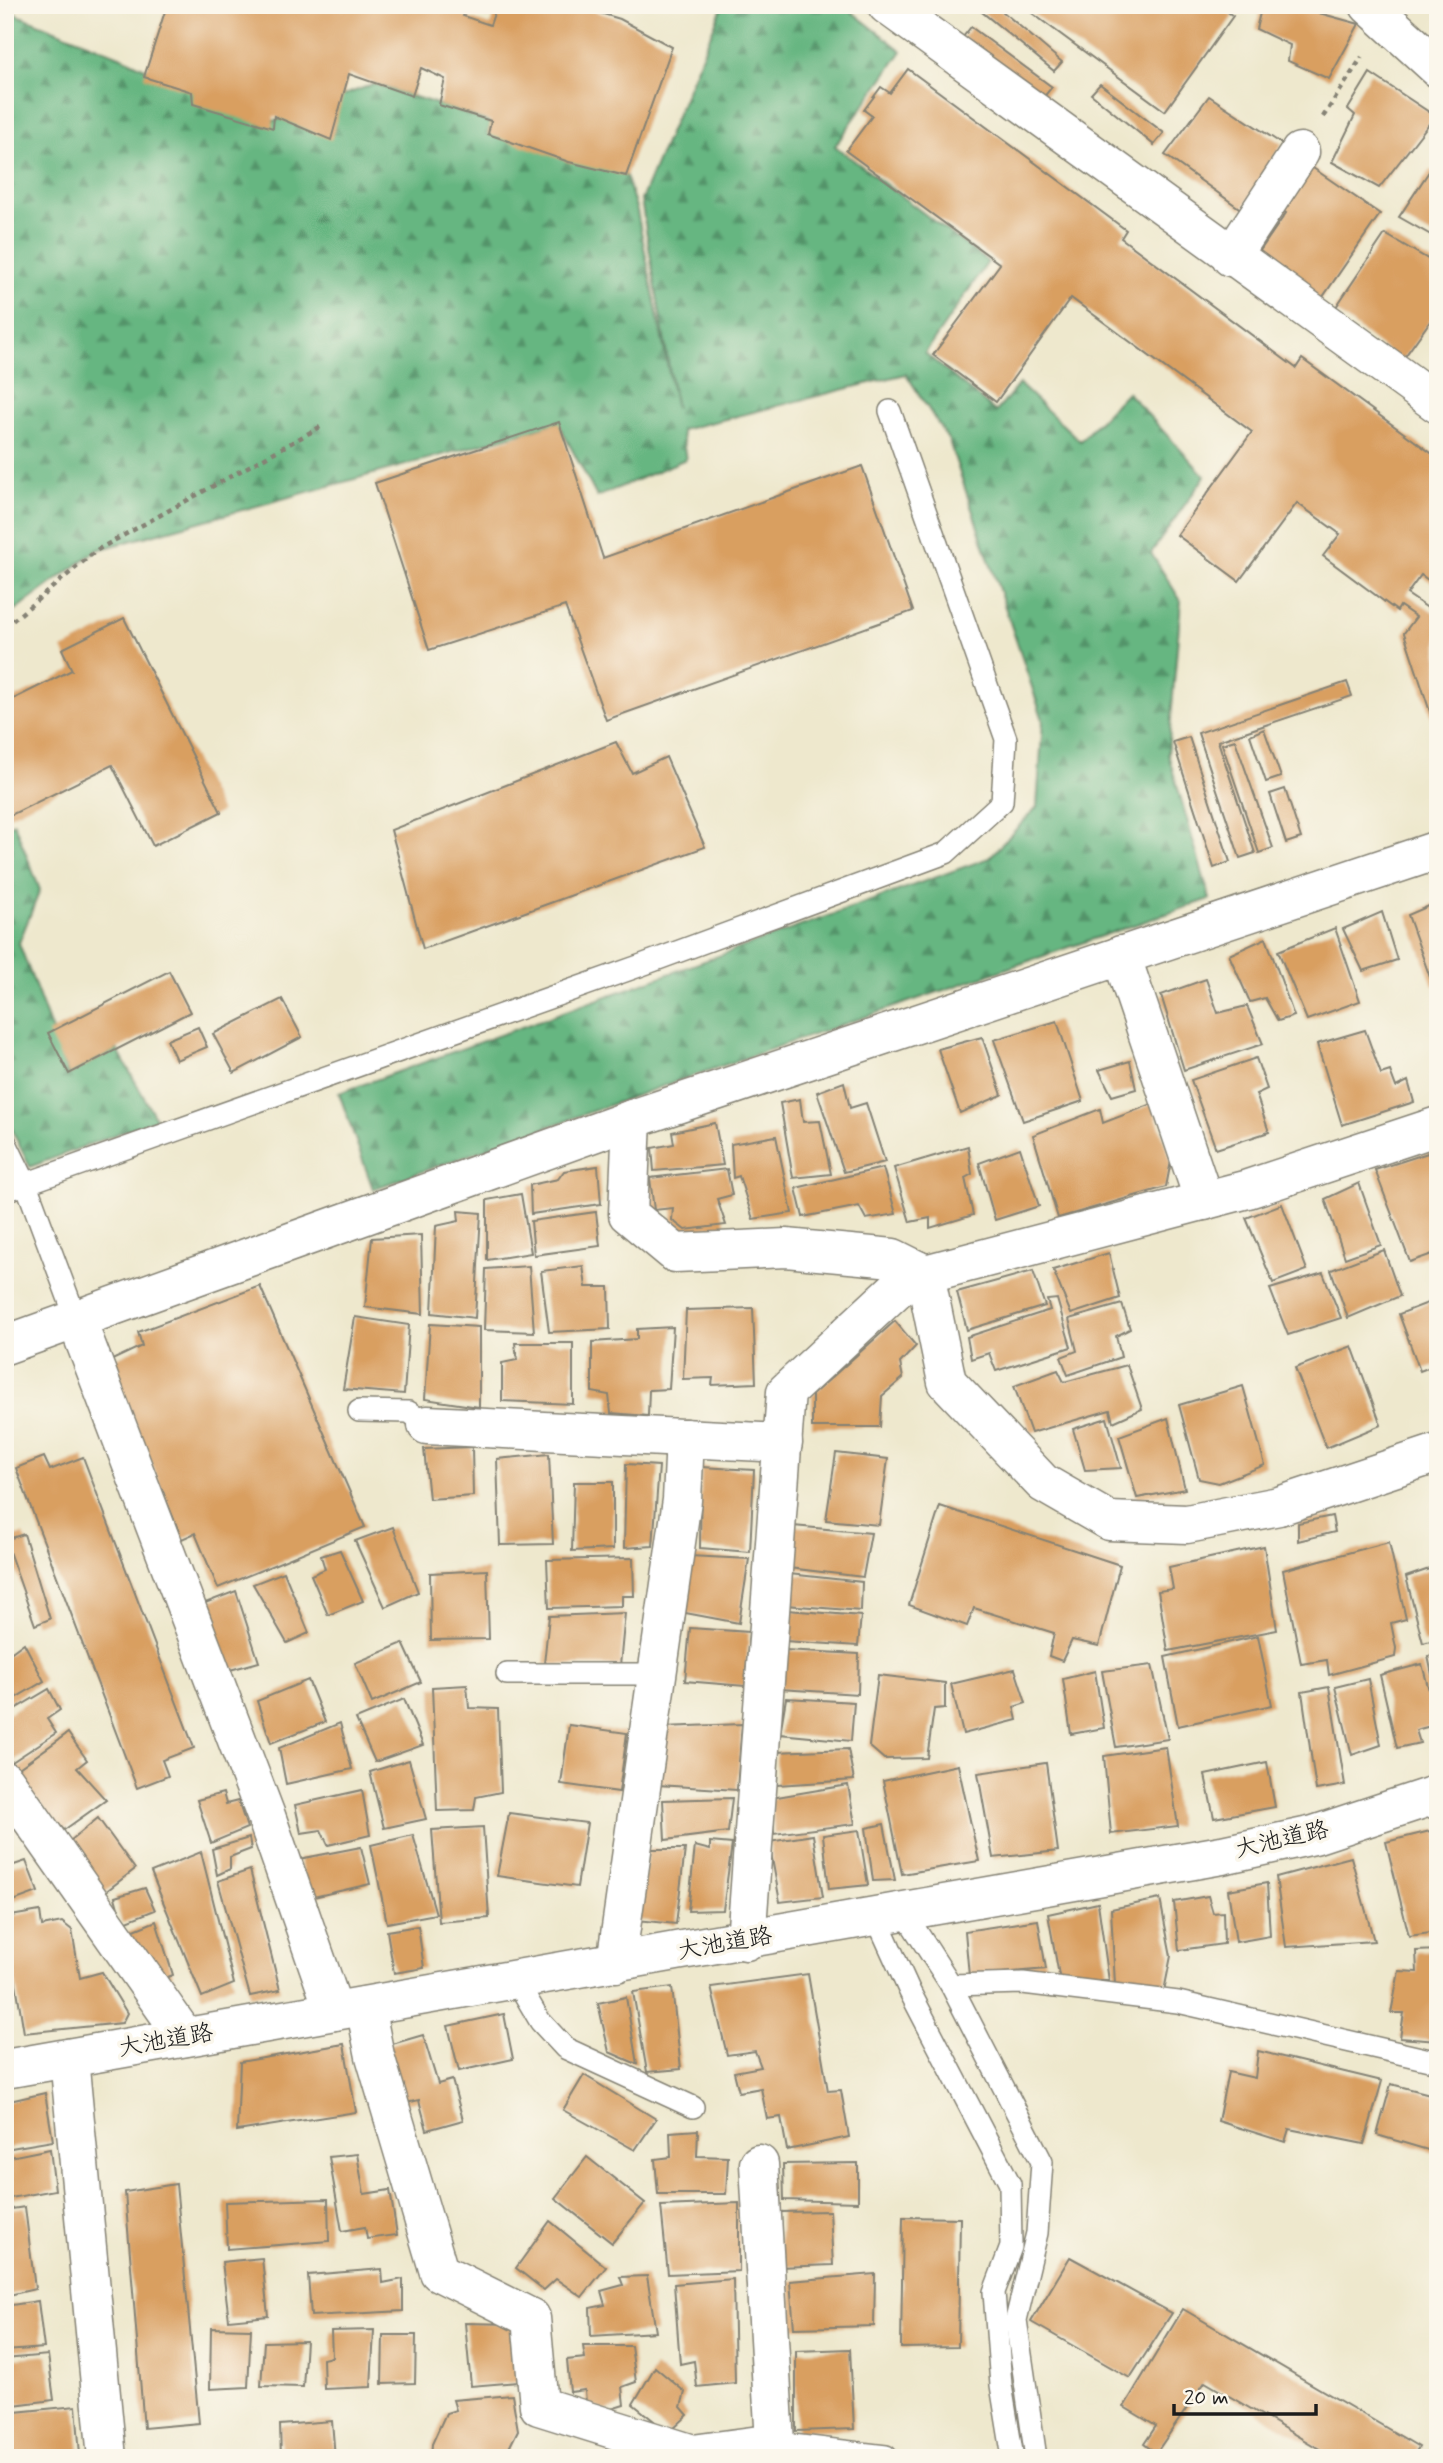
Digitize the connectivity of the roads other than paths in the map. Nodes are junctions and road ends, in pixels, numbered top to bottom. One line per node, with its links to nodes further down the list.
1 (887, 5): 5 (street)
2 (1378, 13): 3 (street)
3 (1438, 68)
4 (1300, 152): 5 (street)
5 (1231, 257): 6 (street)
6 (1438, 404)
7 (890, 411): 13 (lane)
8 (1438, 850): 9 (street)
9 (1121, 955): 10 (street); 14 (street)
10 (632, 1119): 15 (street); 16 (street)
11 (1438, 1126): 14 (street)
12 (5, 1141): 13 (lane)
13 (15, 1187): 16 (lane)
14 (1204, 1201): 15 (street)
15 (921, 1272): 21 (street); 22 (street)
16 (77, 1321): 17 (street); 32 (street)
17 (5, 1345)
18 (359, 1411): 19 (lane)
19 (427, 1425): 20 (street)
20 (685, 1438): 21 (street); 24 (street)
21 (783, 1443): 28 (street)
22 (1438, 1453)
23 (507, 1674): 24 (lane)
24 (658, 1674): 29 (street)
25 (5, 1781): 33 (street)
26 (1438, 1794): 27 (street, 大池道路)
27 (890, 1914): 28 (street, 大池道路); 31 (lane); 42 (lane)
28 (746, 1941): 29 (street, 大池道路)
29 (616, 1963): 30 (street, 大池道路)
30 (516, 1980): 32 (street, 大池道路); 37 (lane)
31 (951, 1985): 35 (lane); 43 (lane)
32 (349, 2009): 33 (street, 大池道路); 39 (street)
33 (185, 2038): 34 (street, 大池道路)
34 (69, 2058): 36 (street, 大池道路); 41 (street)
35 (1438, 2062)
36 (5, 2069)
37 (693, 2107)
38 (759, 2164): 39 (street)
39 (775, 2443): 40 (lane)
40 (886, 2456)
41 (107, 2458)
42 (1013, 2458)
43 (1036, 2458)

